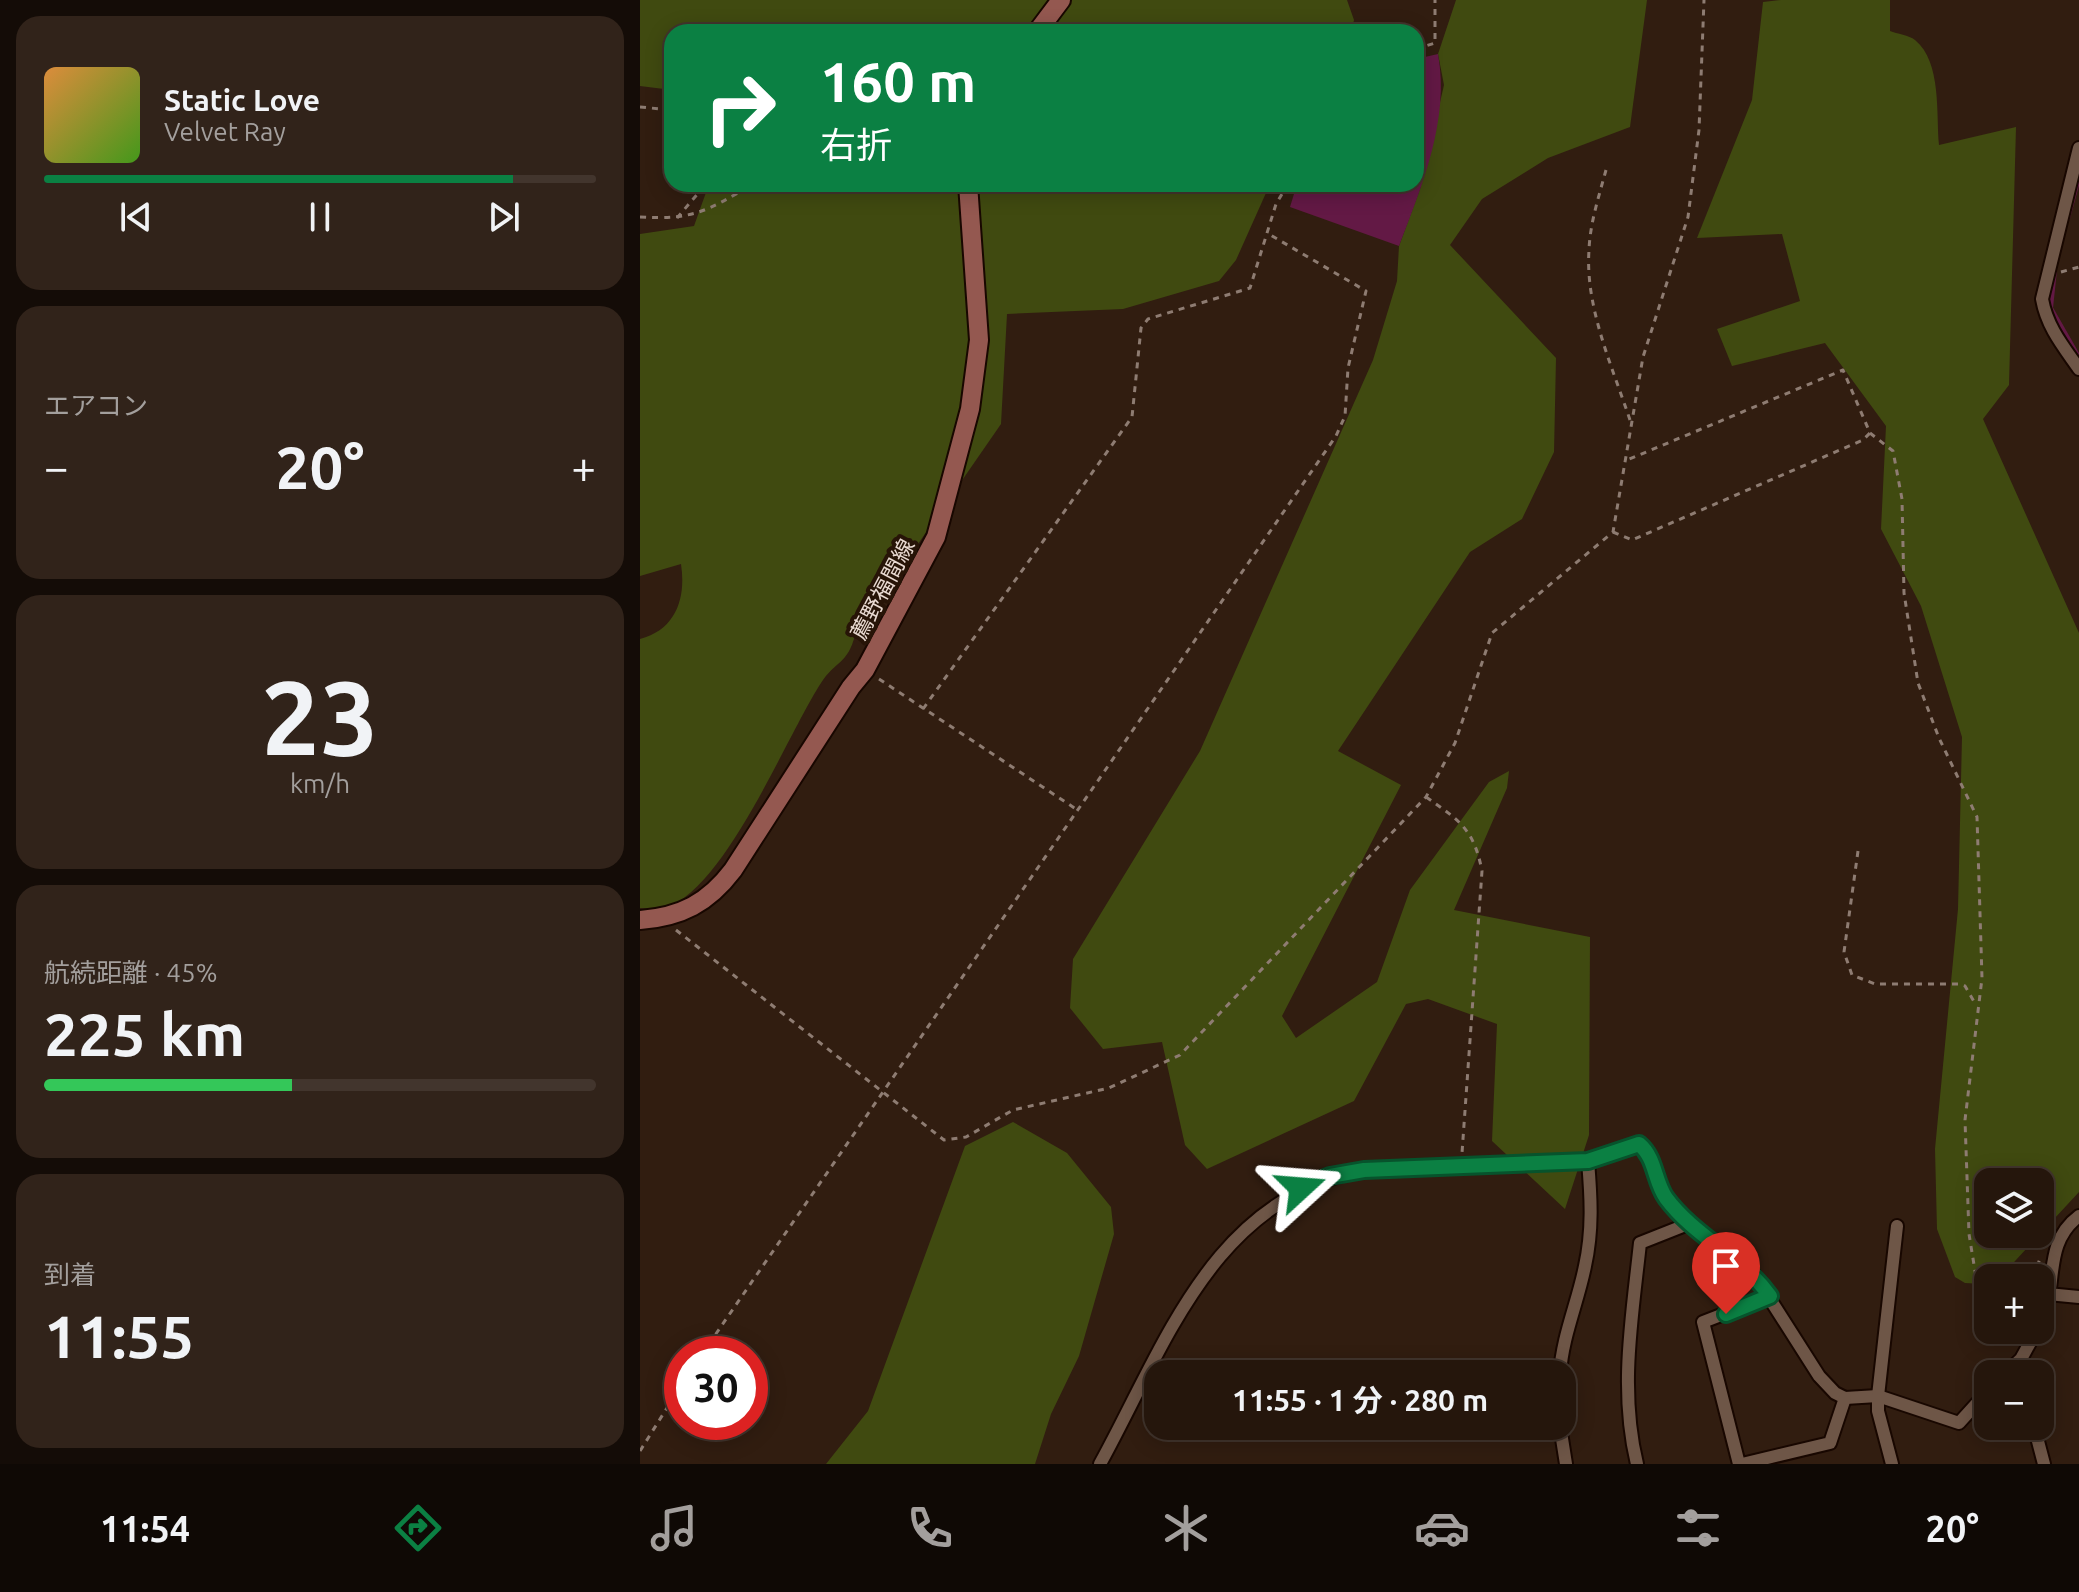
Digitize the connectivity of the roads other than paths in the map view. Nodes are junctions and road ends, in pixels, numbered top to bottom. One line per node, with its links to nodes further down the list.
1 (1061, 0): 2 (main road)
2 (1043, 24)
3 (2079, 148): 5 (street)
4 (969, 192): 6 (main road, 薦野福間線)
5 (2079, 369)
6 (640, 920)
7 (1588, 1161): 9 (street); 15 (street); 21 (street)
8 (2079, 1216): 11 (street)
9 (1688, 1224): 13 (street); 23 (street)
10 (1897, 1226): 16 (street)
11 (2054, 1265)
12 (2054, 1295): 14 (street)
13 (1770, 1296): 17 (street); 24 (street)
14 (2079, 1297)
15 (1561, 1360)
16 (1878, 1396): 17 (street); 18 (street); 25 (street)
17 (1845, 1398): 24 (street)
18 (1974, 1406)
19 (1562, 1440): 22 (street)
20 (2038, 1440): 26 (street)
21 (1100, 1464)
22 (1566, 1464)
23 (1637, 1464)
24 (1740, 1464)
25 (1892, 1464)
26 (2044, 1464)

